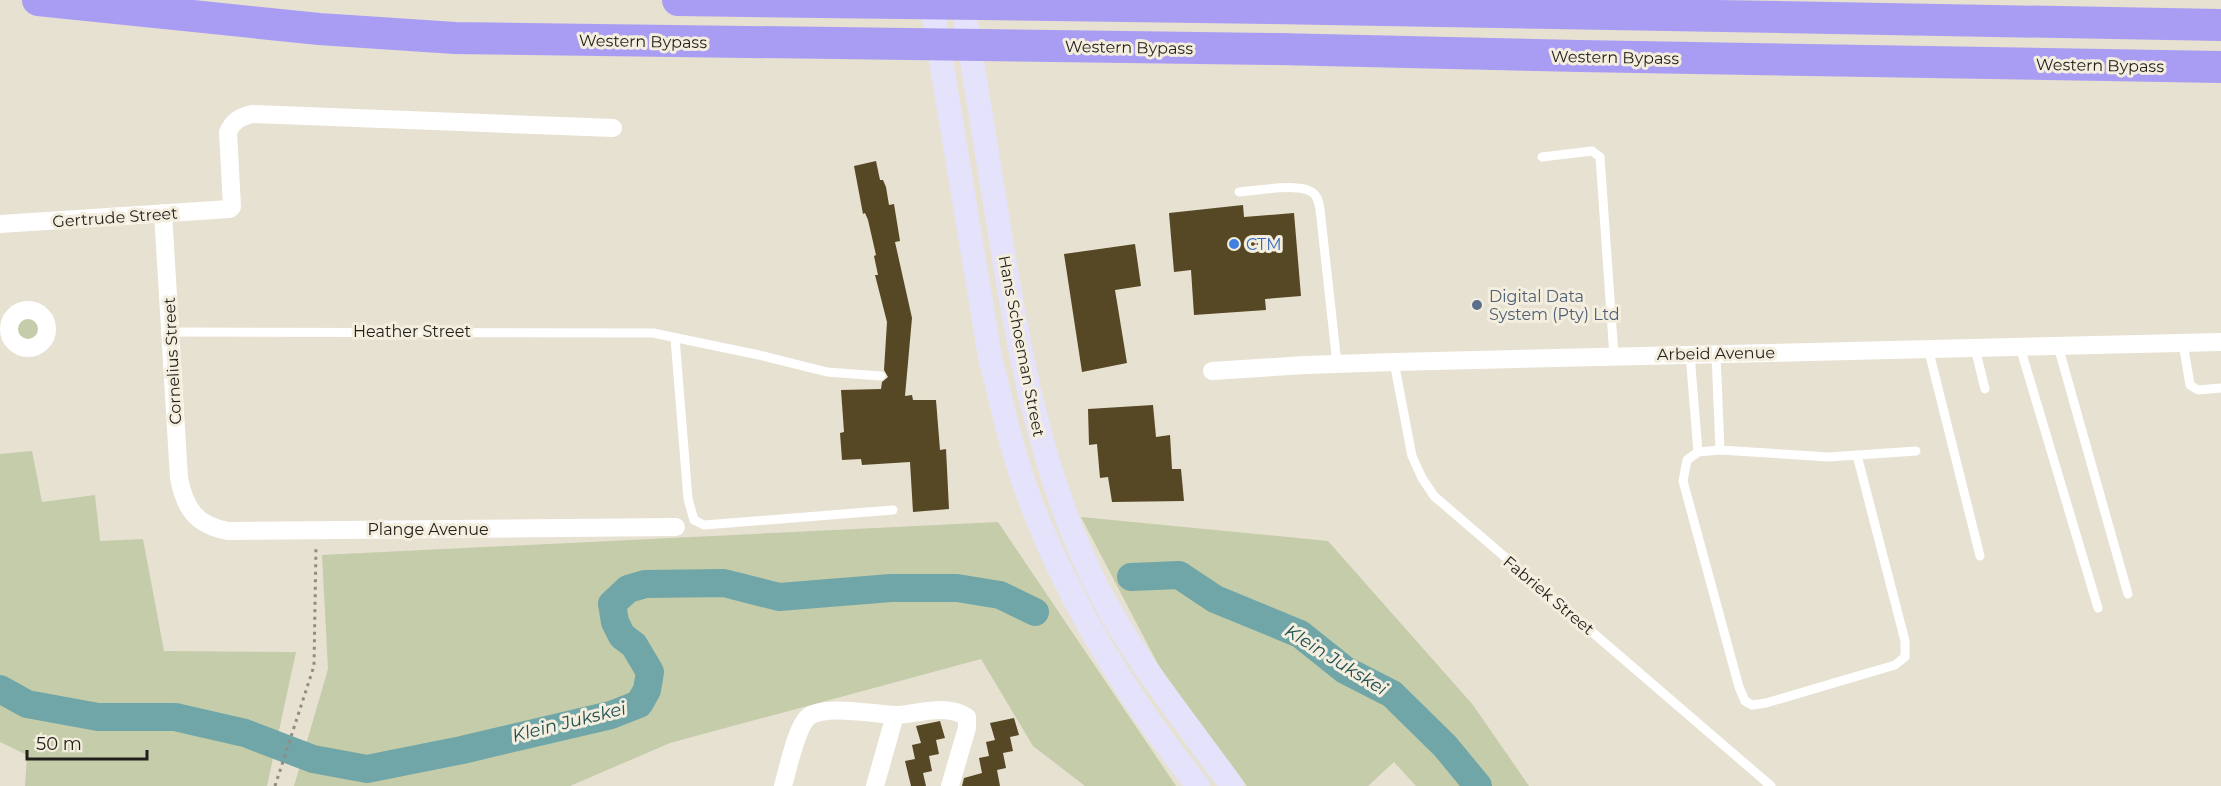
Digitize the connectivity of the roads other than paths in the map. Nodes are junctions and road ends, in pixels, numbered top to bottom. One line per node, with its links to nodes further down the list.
1 (38, 0): 6 (highway, Western Bypass)
2 (678, 0): 5 (highway)
3 (931, 0): 43 (main road, Hans Schoeman Street)
4 (962, 0): 44 (main road, Hans Schoeman Street)
5 (2221, 25)
6 (2221, 67)
7 (613, 128): 10 (street, Gertrude Street)
8 (1542, 157): 22 (lane)
9 (1239, 192): 24 (lane)
10 (163, 213): 11 (street, Gertrude Street); 12 (street, Cornelius Street)
11 (0, 224)
12 (170, 332): 13 (lane, Heather Street); 33 (street, Cornelius Street)
13 (675, 338): 26 (lane, Heather Street); 34 (lane)
14 (2221, 342): 15 (street, Arbeid Avenue)
15 (2183, 343): 16 (street, Arbeid Avenue); 28 (lane)
16 (2058, 346): 17 (street, Arbeid Avenue); 37 (lane)
17 (2020, 347): 19 (street, Arbeid Avenue); 38 (lane)
18 (1928, 348): 19 (street, Arbeid Avenue); 21 (street, Arbeid Avenue); 36 (lane)
19 (1975, 348): 27 (lane)
20 (1690, 354): 21 (street, Arbeid Avenue); 22 (street, Arbeid Avenue); 31 (lane)
21 (1716, 354): 29 (lane)
22 (1614, 356): 23 (street, Arbeid Avenue)
23 (1394, 362): 24 (street, Arbeid Avenue); 45 (lane, Fabriek Street)
24 (1337, 364): 25 (street, Arbeid Avenue)
25 (1212, 371)
26 (881, 376)
27 (1985, 388)
28 (2221, 388)
29 (1720, 450): 31 (lane); 32 (lane)
30 (1916, 451): 32 (lane)
31 (1698, 452): 32 (lane)
32 (1857, 455)
33 (188, 507): 35 (street, Plange Avenue)
34 (893, 510)
35 (676, 527)
36 (1980, 556)
37 (2128, 594)
38 (2098, 608)
39 (895, 715): 40 (street); 41 (street); 42 (street)
40 (783, 786)
41 (875, 786)
42 (950, 786)
43 (1198, 786)
44 (1232, 786)
45 (1771, 786)

